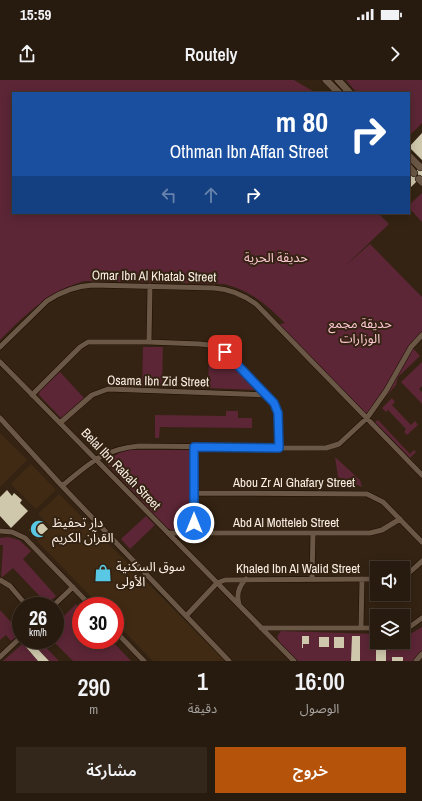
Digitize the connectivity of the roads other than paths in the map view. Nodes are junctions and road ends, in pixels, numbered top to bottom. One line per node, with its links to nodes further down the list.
1 (320, 80): 4 (street)
2 (326, 80): 4 (street)
3 (338, 80): 5 (street)
4 (337, 91)
5 (349, 92)
6 (410, 157): 7 (street)
7 (420, 167)
8 (150, 286): 10 (street); 11 (street, Omar Ibn Al Khatab Street); 16 (street, Omar Ibn Al Khatab Street)
9 (422, 335): 16 (street)
10 (149, 342): 13 (street); 14 (street)
11 (0, 346)
12 (0, 362): 13 (street, Belal Ibn Rabah Street)
13 (32, 395): 17 (street, Belal Ibn Rabah Street)
14 (267, 395): 17 (street, Osama Ibn Zid Street); 19 (street)
15 (0, 418): 22 (street)
16 (367, 418): 19 (street); 21 (street, Omar Ibn Al Khatab Street)
17 (60, 423): 20 (street, Belal Ibn Rabah Street)
18 (194, 447): 19 (street); 20 (street); 23 (street)
19 (279, 448)
20 (96, 459): 22 (street); 26 (street, Belal Ibn Rabah Street)
21 (422, 475)
22 (62, 486): 43 (street)
23 (194, 493): 24 (street, Abou Zr Al Ghafary Street); 27 (street)
24 (400, 519): 28 (street, Abd Al Motteleb Street); 29 (street, Abou Zr Al Ghafary Street)
25 (0, 531): 38 (street)
26 (168, 533): 27 (street, Abd Al Motteleb Street); 37 (street, Belal Ibn Rabah Street)
27 (194, 533): 28 (street, Abd Al Motteleb Street)
28 (313, 533): 33 (street)
29 (422, 542)
30 (422, 561): 31 (street)
31 (410, 572)
32 (246, 579): 33 (street, Khaled Ibn Al Walid Street); 37 (street, Khaled Ibn Al Walid Street); 42 (street)
33 (312, 579): 34 (street, Khaled Ibn Al Walid Street)
34 (362, 579): 35 (street, Khaled Ibn Al Walid Street); 47 (street)
35 (370, 579)
36 (0, 580): 39 (street)
37 (217, 583): 42 (street, Belal Ibn Rabah Street); 43 (street)
38 (73, 587): 40 (street); 41 (street)
39 (19, 597)
40 (62, 597)
41 (82, 597)
42 (239, 605): 46 (street, Belal Ibn Rabah Street)
43 (186, 616): 54 (street)
44 (422, 618): 45 (street)
45 (410, 626)
46 (261, 628): 47 (street); 55 (street, Belal Ibn Rabah Street)
47 (361, 628): 48 (street)
48 (370, 628)
49 (124, 640): 53 (street)
50 (12, 646): 52 (street)
51 (422, 654): 56 (street)
52 (0, 657)
53 (144, 661)
54 (229, 661)
55 (294, 661)
56 (416, 661)

